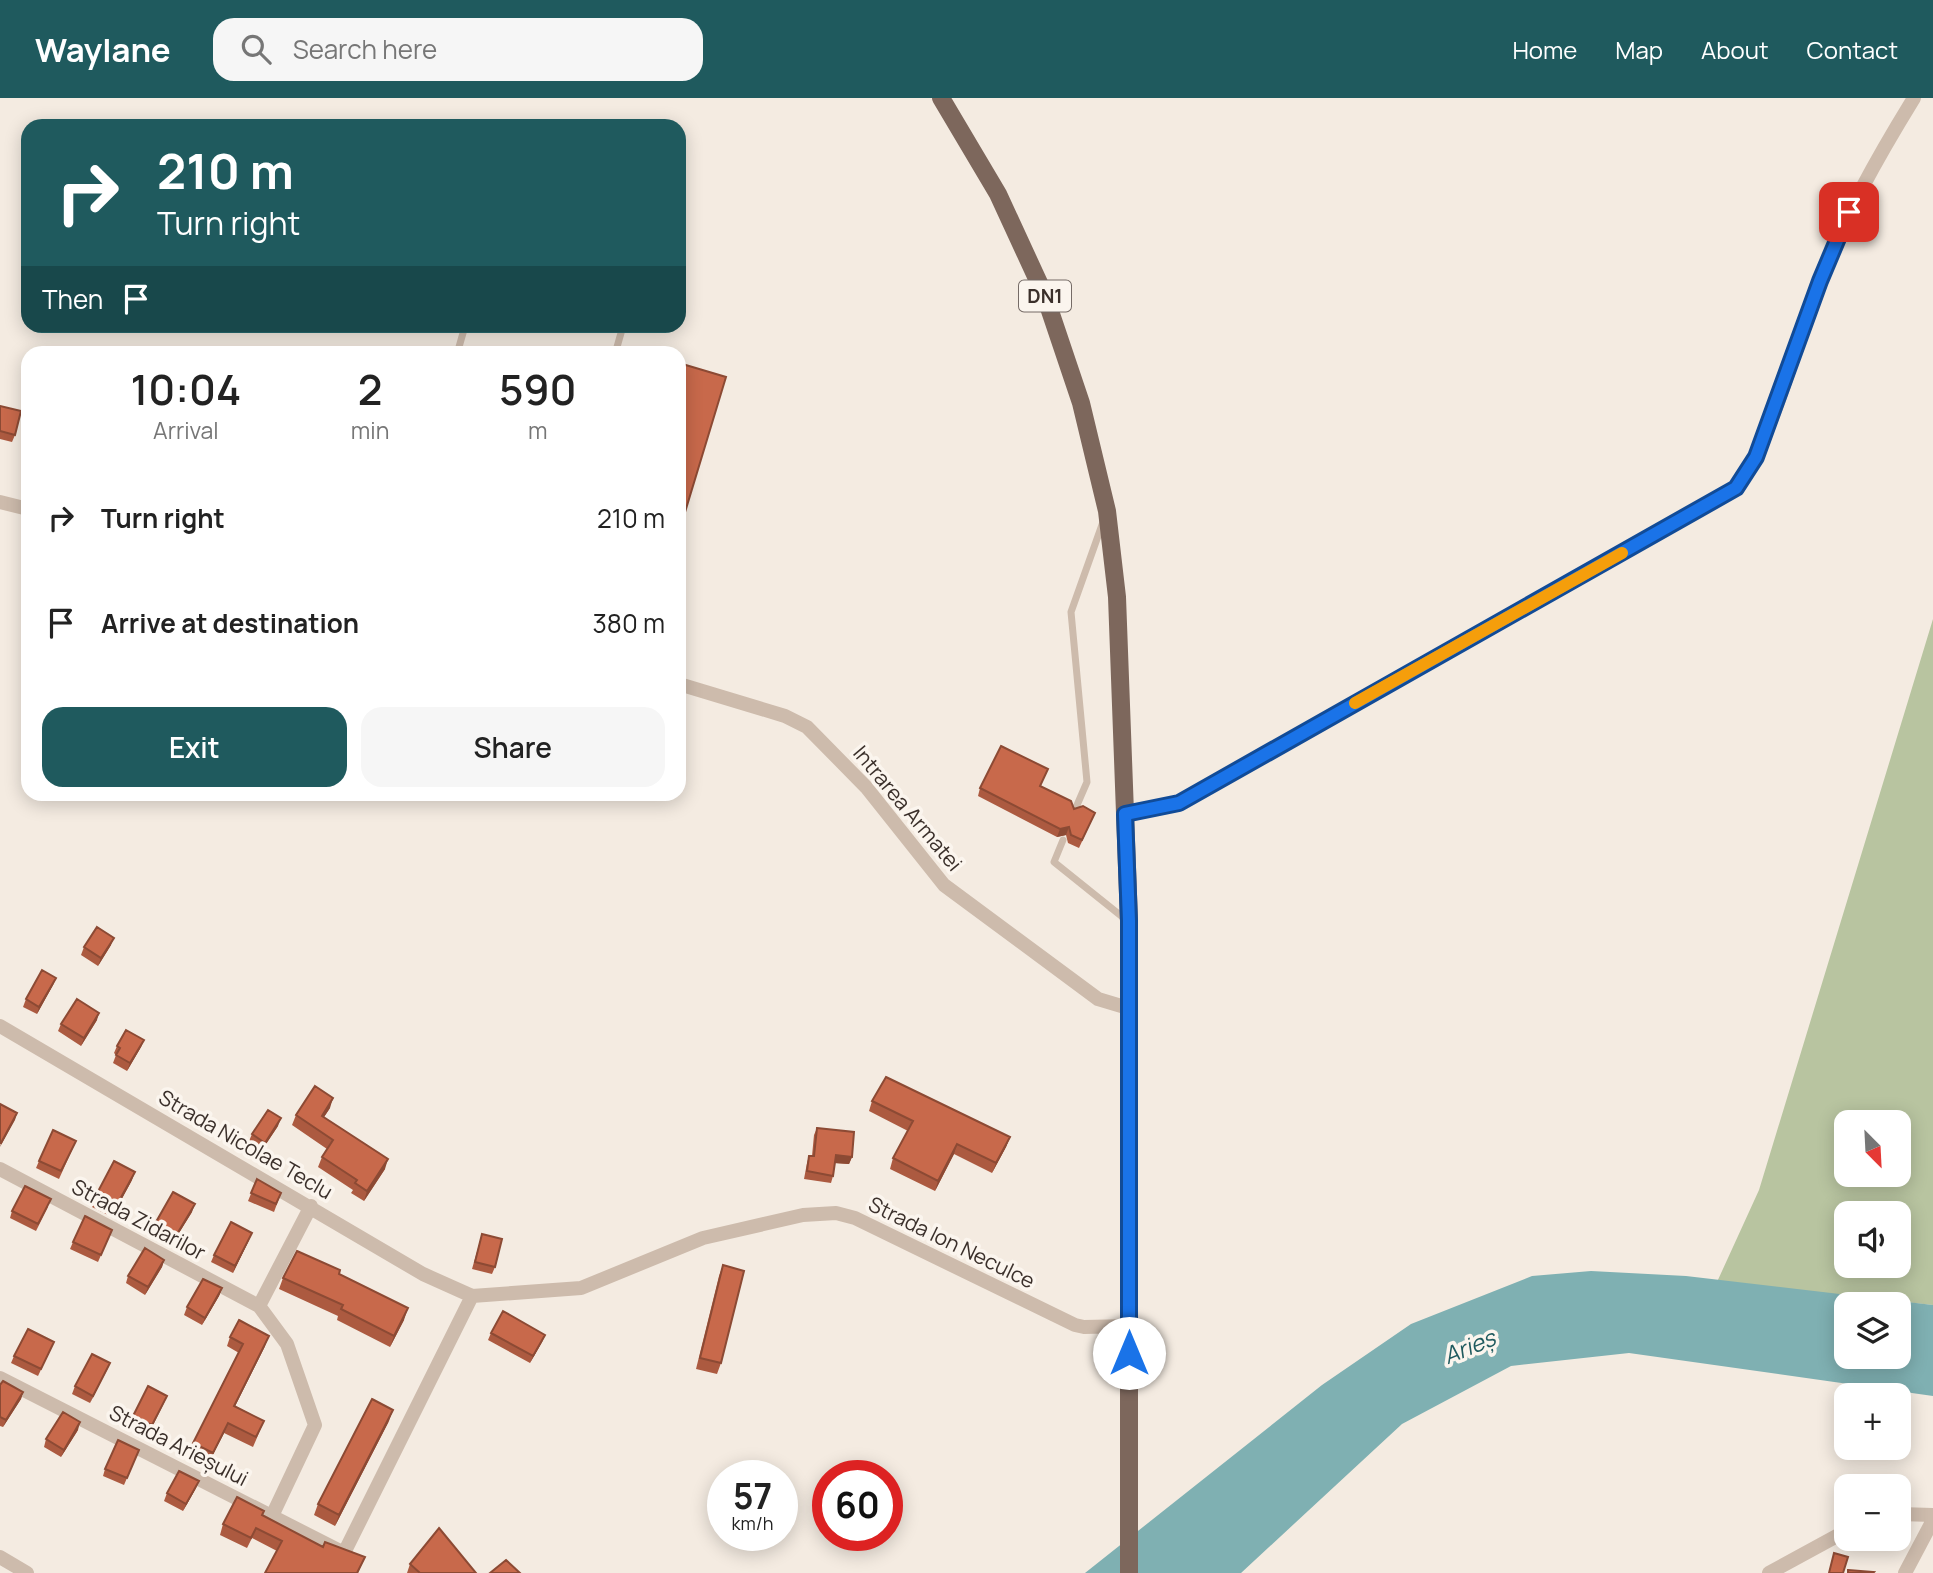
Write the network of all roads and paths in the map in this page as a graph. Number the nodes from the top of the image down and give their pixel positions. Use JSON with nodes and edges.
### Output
{"nodes":[{"id":1,"x":941,"y":98,"type":"edge"},
{"id":2,"x":1914,"y":98,"type":"edge"},
{"id":3,"x":0,"y":502,"type":"edge"},
{"id":4,"x":21,"y":507,"type":"edge"},
{"id":5,"x":1107,"y":511,"type":"junction"},
{"id":6,"x":686,"y":686,"type":"edge"},
{"id":7,"x":1074,"y":812,"type":"edge"},
{"id":8,"x":1125,"y":814,"type":"junction"},
{"id":9,"x":1063,"y":840,"type":"edge"},
{"id":10,"x":1129,"y":921,"type":"junction"},
{"id":11,"x":1128,"y":1008,"type":"junction"},
{"id":12,"x":0,"y":1026,"type":"edge"},
{"id":13,"x":0,"y":1169,"type":"edge"},
{"id":14,"x":311,"y":1206,"type":"junction"},
{"id":15,"x":472,"y":1296,"type":"junction"},
{"id":16,"x":259,"y":1306,"type":"junction"},
{"id":17,"x":1129,"y":1326,"type":"junction"},
{"id":18,"x":0,"y":1378,"type":"edge"},
{"id":19,"x":1911,"y":1514,"type":"edge"},
{"id":20,"x":1933,"y":1514,"type":"edge"},
{"id":21,"x":272,"y":1516,"type":"junction"},
{"id":22,"x":1933,"y":1520,"type":"edge"},
{"id":23,"x":1834,"y":1538,"type":"edge"},
{"id":24,"x":0,"y":1558,"type":"edge"},
{"id":25,"x":27,"y":1573,"type":"edge"},
{"id":26,"x":1129,"y":1573,"type":"edge"},
{"id":27,"x":1769,"y":1573,"type":"edge"},
{"id":28,"x":1905,"y":1573,"type":"edge"}],
"edges":[{"from":1,"to":5,"type":"main road","number":"DN1"},
{"from":2,"to":8,"type":"street"},
{"from":3,"to":4,"type":"street"},
{"from":5,"to":7,"type":"lane"},
{"from":5,"to":8,"type":"main road","number":"DN1"},
{"from":6,"to":11,"type":"street","name":"Intrarea Armatei"},
{"from":8,"to":10,"type":"main road","number":"DN1"},
{"from":9,"to":10,"type":"lane"},
{"from":10,"to":11,"type":"main road","number":"DN1"},
{"from":11,"to":17,"type":"main road","number":"DN1"},
{"from":12,"to":14,"type":"street","name":"Strada Nicolae Teclu"},
{"from":13,"to":16,"type":"street","name":"Strada Zidarilor"},
{"from":14,"to":15,"type":"street","name":"Strada Nicolae Teclu"},
{"from":14,"to":16,"type":"street"},
{"from":15,"to":17,"type":"street","name":"Strada Ion Neculce"},
{"from":15,"to":21,"type":"street","name":"Strada Arieșului"},
{"from":16,"to":21,"type":"street","name":"Strada Zidarilor"},
{"from":17,"to":26,"type":"main road","number":"DN1"},
{"from":18,"to":21,"type":"street","name":"Strada Arieșului"},
{"from":19,"to":20,"type":"street"},
{"from":22,"to":28,"type":"street"},
{"from":23,"to":27,"type":"street"},
{"from":24,"to":25,"type":"street"}]}
